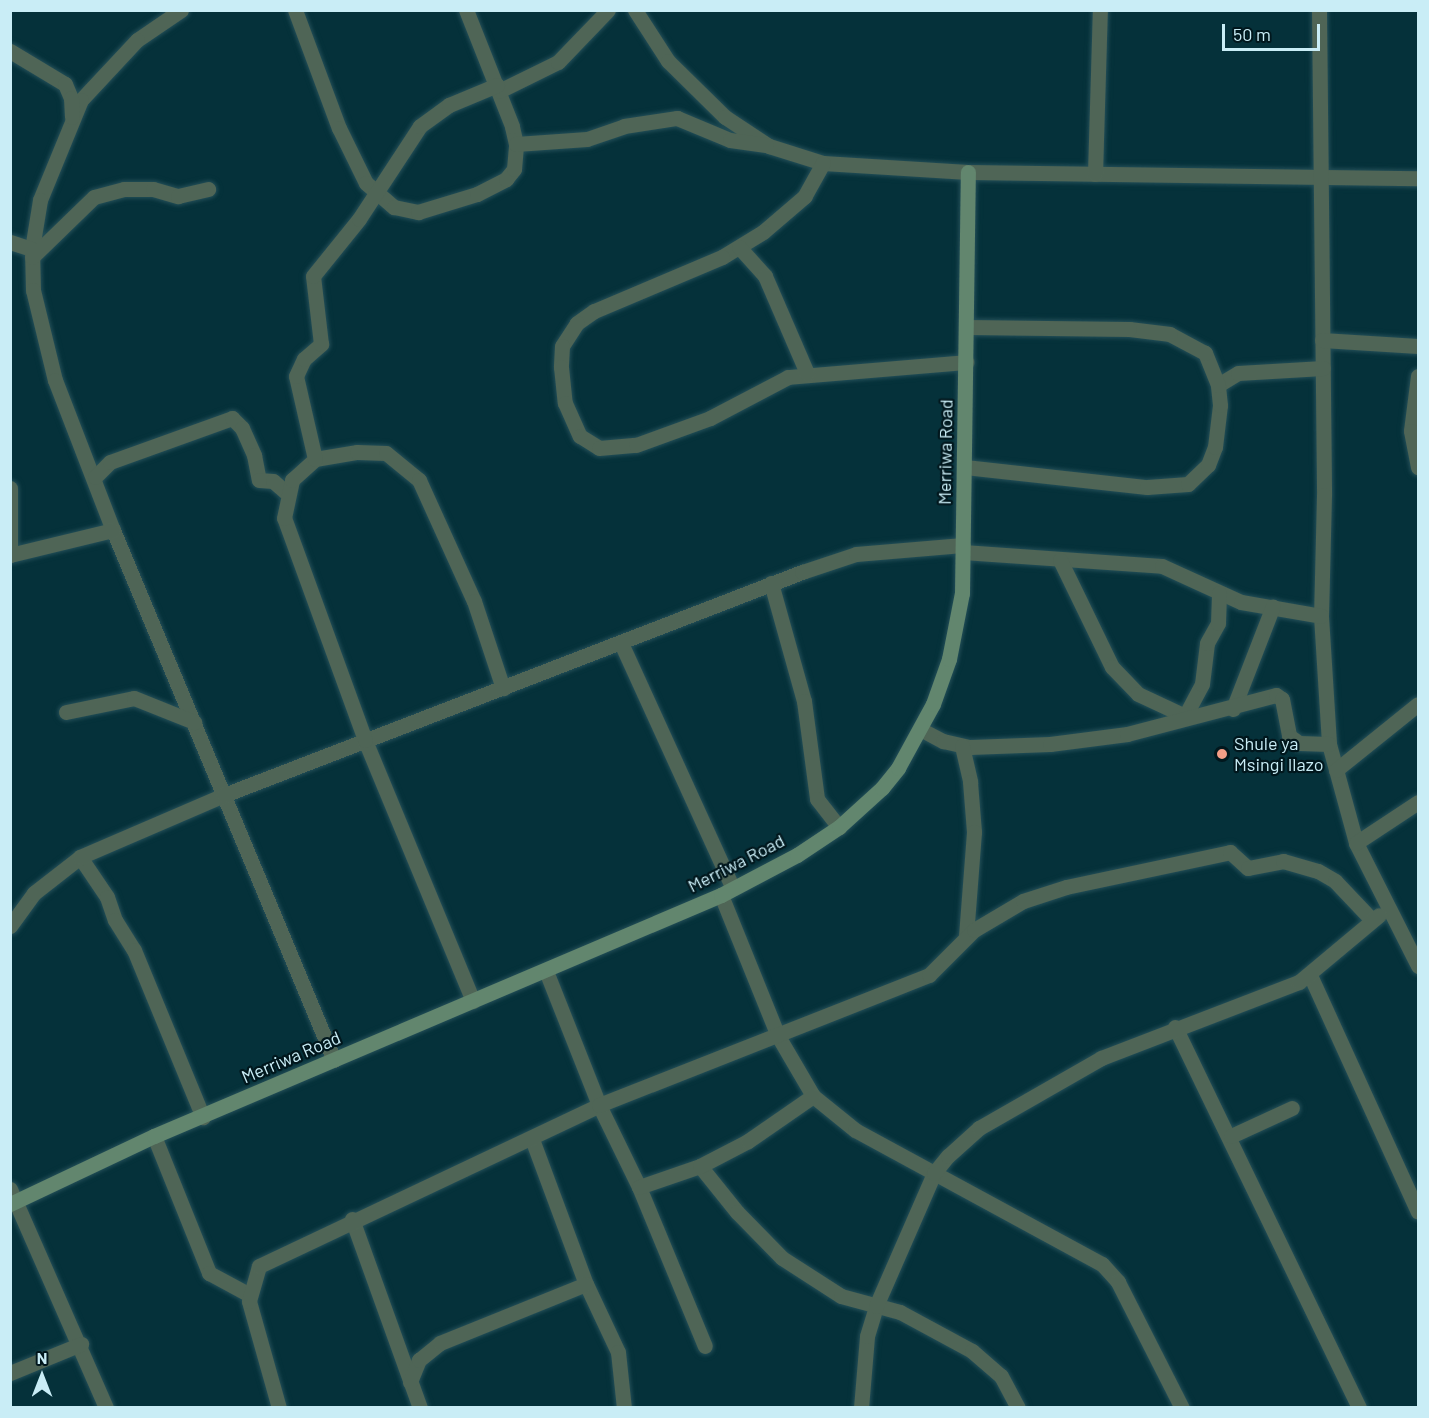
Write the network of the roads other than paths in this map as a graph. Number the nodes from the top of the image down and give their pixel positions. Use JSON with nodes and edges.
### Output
{"nodes":[{"id":1,"x":181,"y":10,"type":"edge"},
{"id":2,"x":295,"y":10,"type":"edge"},
{"id":3,"x":466,"y":10,"type":"edge"},
{"id":4,"x":608,"y":10,"type":"edge"},
{"id":5,"x":635,"y":10,"type":"edge"},
{"id":6,"x":1100,"y":10,"type":"edge"},
{"id":7,"x":1319,"y":10,"type":"edge"},
{"id":8,"x":10,"y":51,"type":"edge"},
{"id":9,"x":498,"y":88,"type":"junction"},
{"id":10,"x":72,"y":117,"type":"junction"},
{"id":11,"x":516,"y":144,"type":"junction"},
{"id":12,"x":769,"y":146,"type":"junction"},
{"id":13,"x":823,"y":163,"type":"junction"},
{"id":14,"x":968,"y":172,"type":"junction"},
{"id":15,"x":1095,"y":174,"type":"junction"},
{"id":16,"x":1321,"y":177,"type":"junction"},
{"id":17,"x":1419,"y":178,"type":"edge"},
{"id":18,"x":208,"y":189,"type":"dead end"},
{"id":19,"x":375,"y":193,"type":"junction"},
{"id":20,"x":10,"y":242,"type":"edge"},
{"id":21,"x":739,"y":247,"type":"junction"},
{"id":22,"x":32,"y":253,"type":"junction"},
{"id":23,"x":967,"y":327,"type":"junction"},
{"id":24,"x":1322,"y":340,"type":"junction"},
{"id":25,"x":1419,"y":346,"type":"edge"},
{"id":26,"x":966,"y":362,"type":"junction"},
{"id":27,"x":1323,"y":368,"type":"junction"},
{"id":28,"x":807,"y":373,"type":"junction"},
{"id":29,"x":1419,"y":376,"type":"edge"},
{"id":30,"x":1218,"y":385,"type":"junction"},
{"id":31,"x":315,"y":459,"type":"junction"},
{"id":32,"x":964,"y":467,"type":"junction"},
{"id":33,"x":1419,"y":467,"type":"edge"},
{"id":34,"x":95,"y":477,"type":"junction"},
{"id":35,"x":10,"y":488,"type":"edge"},
{"id":36,"x":286,"y":493,"type":"junction"},
{"id":37,"x":113,"y":530,"type":"junction"},
{"id":38,"x":963,"y":548,"type":"junction"},
{"id":39,"x":1060,"y":560,"type":"junction"},
{"id":40,"x":771,"y":583,"type":"junction"},
{"id":41,"x":1219,"y":593,"type":"junction"},
{"id":42,"x":1240,"y":602,"type":"junction"},
{"id":43,"x":1274,"y":606,"type":"junction"},
{"id":44,"x":1321,"y":616,"type":"junction"},
{"id":45,"x":1218,"y":623,"type":"junction"},
{"id":46,"x":621,"y":643,"type":"junction"},
{"id":47,"x":503,"y":688,"type":"junction"},
{"id":48,"x":1419,"y":704,"type":"edge"},
{"id":49,"x":1233,"y":709,"type":"junction"},
{"id":50,"x":66,"y":712,"type":"dead end"},
{"id":51,"x":1185,"y":716,"type":"junction"},
{"id":52,"x":194,"y":722,"type":"junction"},
{"id":53,"x":920,"y":729,"type":"junction"},
{"id":54,"x":365,"y":740,"type":"junction"},
{"id":55,"x":1329,"y":744,"type":"junction"},
{"id":56,"x":962,"y":746,"type":"junction"},
{"id":57,"x":1336,"y":770,"type":"junction"},
{"id":58,"x":224,"y":795,"type":"junction"},
{"id":59,"x":1419,"y":802,"type":"edge"},
{"id":60,"x":839,"y":827,"type":"junction"},
{"id":61,"x":1356,"y":843,"type":"junction"},
{"id":62,"x":80,"y":857,"type":"junction"},
{"id":63,"x":727,"y":891,"type":"junction"},
{"id":64,"x":1390,"y":910,"type":"junction"},
{"id":65,"x":1371,"y":919,"type":"junction"},
{"id":66,"x":10,"y":926,"type":"edge"},
{"id":67,"x":966,"y":937,"type":"junction"},
{"id":68,"x":1419,"y":966,"type":"edge"},
{"id":69,"x":546,"y":971,"type":"junction"},
{"id":70,"x":1310,"y":975,"type":"junction"},
{"id":71,"x":473,"y":1001,"type":"junction"},
{"id":72,"x":1175,"y":1026,"type":"junction"},
{"id":73,"x":778,"y":1036,"type":"junction"},
{"id":74,"x":334,"y":1060,"type":"junction"},
{"id":75,"x":813,"y":1096,"type":"junction"},
{"id":76,"x":599,"y":1105,"type":"junction"},
{"id":77,"x":1292,"y":1108,"type":"dead end"},
{"id":78,"x":203,"y":1117,"type":"junction"},
{"id":79,"x":154,"y":1136,"type":"junction"},
{"id":80,"x":1231,"y":1136,"type":"junction"},
{"id":81,"x":532,"y":1139,"type":"junction"},
{"id":82,"x":700,"y":1166,"type":"junction"},
{"id":83,"x":934,"y":1173,"type":"junction"},
{"id":84,"x":639,"y":1187,"type":"junction"},
{"id":85,"x":13,"y":1198,"type":"edge"},
{"id":86,"x":1419,"y":1212,"type":"edge"},
{"id":87,"x":352,"y":1219,"type":"junction"},
{"id":88,"x":586,"y":1284,"type":"junction"},
{"id":89,"x":248,"y":1294,"type":"junction"},
{"id":90,"x":876,"y":1306,"type":"junction"},
{"id":91,"x":81,"y":1344,"type":"junction"},
{"id":92,"x":705,"y":1346,"type":"dead end"},
{"id":93,"x":10,"y":1373,"type":"edge"},
{"id":94,"x":410,"y":1382,"type":"junction"},
{"id":95,"x":106,"y":1407,"type":"edge"},
{"id":96,"x":279,"y":1407,"type":"edge"},
{"id":97,"x":420,"y":1407,"type":"edge"},
{"id":98,"x":624,"y":1407,"type":"edge"},
{"id":99,"x":861,"y":1407,"type":"edge"},
{"id":100,"x":1018,"y":1407,"type":"edge"},
{"id":101,"x":1182,"y":1407,"type":"edge"},
{"id":102,"x":1359,"y":1407,"type":"edge"}],
"edges":[{"from":1,"to":10,"type":"street"},
{"from":2,"to":19,"type":"street"},
{"from":3,"to":9,"type":"street"},
{"from":4,"to":9,"type":"street"},
{"from":5,"to":12,"type":"street"},
{"from":6,"to":15,"type":"street"},
{"from":7,"to":16,"type":"street"},
{"from":8,"to":10,"type":"street"},
{"from":9,"to":11,"type":"street"},
{"from":9,"to":19,"type":"street"},
{"from":10,"to":22,"type":"street"},
{"from":11,"to":12,"type":"street"},
{"from":11,"to":19,"type":"street"},
{"from":12,"to":13,"type":"street"},
{"from":13,"to":14,"type":"street"},
{"from":13,"to":21,"type":"street"},
{"from":14,"to":15,"type":"street"},
{"from":14,"to":23,"type":"street","name":"Merriwa Road"},
{"from":15,"to":16,"type":"street"},
{"from":16,"to":17,"type":"street"},
{"from":16,"to":24,"type":"street"},
{"from":18,"to":22,"type":"street"},
{"from":19,"to":31,"type":"street"},
{"from":20,"to":22,"type":"street"},
{"from":21,"to":28,"type":"street"},
{"from":21,"to":28,"type":"street"},
{"from":22,"to":34,"type":"street"},
{"from":23,"to":26,"type":"street","name":"Merriwa Road"},
{"from":23,"to":30,"type":"street"},
{"from":24,"to":25,"type":"street"},
{"from":24,"to":27,"type":"street"},
{"from":26,"to":28,"type":"street"},
{"from":26,"to":32,"type":"street","name":"Merriwa Road"},
{"from":27,"to":30,"type":"street"},
{"from":27,"to":44,"type":"street"},
{"from":29,"to":33,"type":"street"},
{"from":30,"to":32,"type":"street"},
{"from":31,"to":36,"type":"street"},
{"from":31,"to":47,"type":"street"},
{"from":32,"to":38,"type":"street","name":"Merriwa Road"},
{"from":34,"to":36,"type":"street"},
{"from":34,"to":37,"type":"street"},
{"from":35,"to":37,"type":"street"},
{"from":36,"to":54,"type":"street"},
{"from":37,"to":52,"type":"street"},
{"from":38,"to":39,"type":"street"},
{"from":38,"to":40,"type":"street"},
{"from":38,"to":53,"type":"street","name":"Merriwa Road"},
{"from":39,"to":41,"type":"street"},
{"from":39,"to":51,"type":"street"},
{"from":40,"to":46,"type":"street"},
{"from":40,"to":60,"type":"street"},
{"from":41,"to":42,"type":"street"},
{"from":41,"to":45,"type":"street"},
{"from":42,"to":43,"type":"street"},
{"from":42,"to":45,"type":"street"},
{"from":43,"to":44,"type":"street"},
{"from":43,"to":49,"type":"street"},
{"from":44,"to":55,"type":"street"},
{"from":45,"to":51,"type":"street"},
{"from":46,"to":47,"type":"street"},
{"from":46,"to":63,"type":"street"},
{"from":47,"to":54,"type":"street"},
{"from":48,"to":57,"type":"street"},
{"from":49,"to":51,"type":"street"},
{"from":49,"to":55,"type":"street"},
{"from":50,"to":52,"type":"street"},
{"from":51,"to":56,"type":"street"},
{"from":52,"to":58,"type":"street"},
{"from":53,"to":56,"type":"street"},
{"from":53,"to":60,"type":"street","name":"Merriwa Road"},
{"from":54,"to":58,"type":"street"},
{"from":54,"to":71,"type":"street"},
{"from":55,"to":57,"type":"street"},
{"from":56,"to":67,"type":"street"},
{"from":57,"to":61,"type":"street"},
{"from":58,"to":62,"type":"street"},
{"from":58,"to":74,"type":"street"},
{"from":59,"to":61,"type":"street"},
{"from":60,"to":63,"type":"street","name":"Merriwa Road"},
{"from":61,"to":64,"type":"street"},
{"from":62,"to":66,"type":"street"},
{"from":62,"to":78,"type":"street"},
{"from":63,"to":69,"type":"street","name":"Merriwa Road"},
{"from":63,"to":73,"type":"street"},
{"from":64,"to":65,"type":"street"},
{"from":64,"to":68,"type":"street"},
{"from":65,"to":67,"type":"street"},
{"from":65,"to":70,"type":"street"},
{"from":67,"to":73,"type":"street"},
{"from":69,"to":71,"type":"street","name":"Merriwa Road"},
{"from":69,"to":76,"type":"street"},
{"from":70,"to":72,"type":"street"},
{"from":70,"to":86,"type":"street"},
{"from":71,"to":74,"type":"street","name":"Merriwa Road"},
{"from":72,"to":80,"type":"street"},
{"from":72,"to":83,"type":"street"},
{"from":73,"to":75,"type":"street"},
{"from":73,"to":76,"type":"street"},
{"from":74,"to":78,"type":"street","name":"Merriwa Road"},
{"from":75,"to":82,"type":"street"},
{"from":75,"to":83,"type":"street"},
{"from":76,"to":81,"type":"street"},
{"from":76,"to":84,"type":"street"},
{"from":77,"to":80,"type":"street"},
{"from":78,"to":79,"type":"street","name":"Merriwa Road"},
{"from":79,"to":85,"type":"street","name":"Merriwa Road"},
{"from":79,"to":89,"type":"street"},
{"from":80,"to":102,"type":"street"},
{"from":81,"to":87,"type":"street"},
{"from":81,"to":88,"type":"street"},
{"from":82,"to":84,"type":"street"},
{"from":82,"to":90,"type":"street"},
{"from":83,"to":90,"type":"street"},
{"from":83,"to":101,"type":"street"},
{"from":84,"to":92,"type":"street"},
{"from":85,"to":91,"type":"street"},
{"from":87,"to":89,"type":"street"},
{"from":87,"to":94,"type":"street"},
{"from":88,"to":94,"type":"street"},
{"from":88,"to":98,"type":"street"},
{"from":89,"to":96,"type":"street"},
{"from":90,"to":99,"type":"street"},
{"from":90,"to":100,"type":"street"},
{"from":91,"to":93,"type":"street"},
{"from":91,"to":95,"type":"street"},
{"from":94,"to":97,"type":"street"}]}
